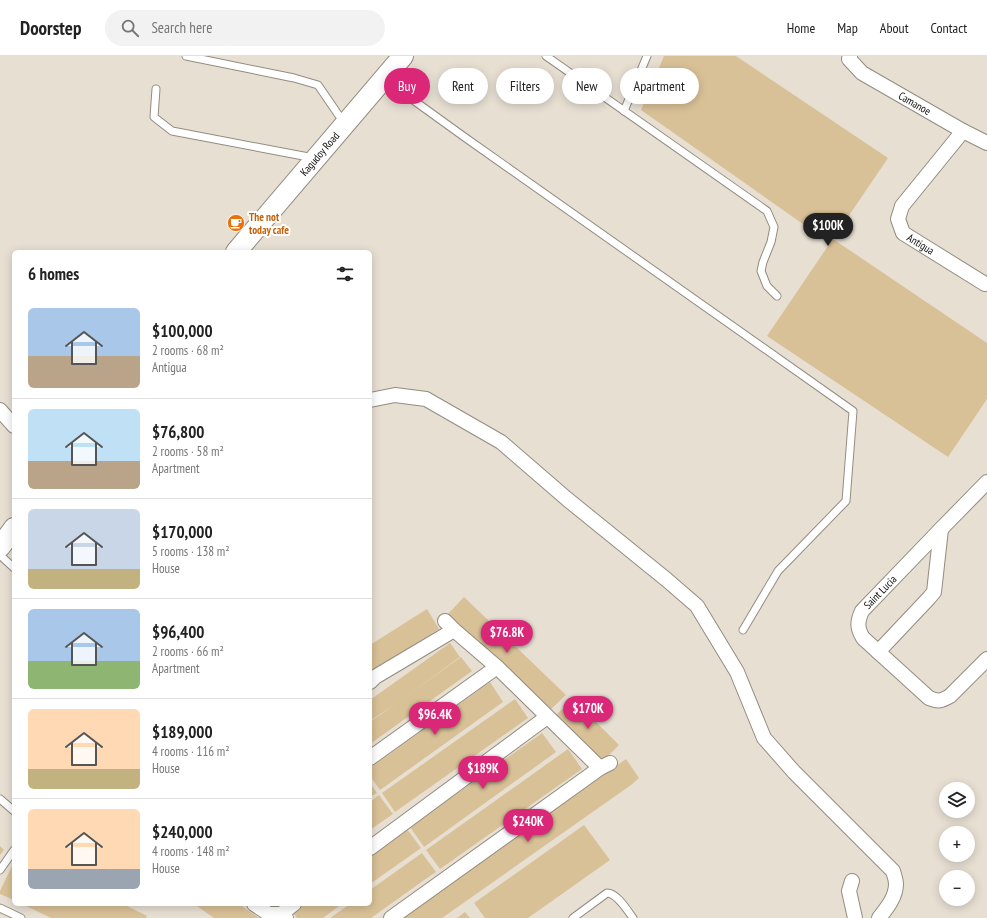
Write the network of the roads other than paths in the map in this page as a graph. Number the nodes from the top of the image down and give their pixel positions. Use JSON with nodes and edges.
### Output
{"nodes":[{"id":1,"x":186,"y":56,"type":"edge"},
{"id":2,"x":403,"y":56,"type":"edge"},
{"id":3,"x":546,"y":56,"type":"edge"},
{"id":4,"x":647,"y":56,"type":"edge"},
{"id":5,"x":850,"y":56,"type":"edge"},
{"id":6,"x":393,"y":68,"type":"edge"},
{"id":7,"x":384,"y":78,"type":"edge"},
{"id":8,"x":156,"y":89,"type":"dead end"},
{"id":9,"x":420,"y":104,"type":"edge"},
{"id":10,"x":624,"y":111,"type":"junction"},
{"id":11,"x":345,"y":124,"type":"junction"},
{"id":12,"x":963,"y":130,"type":"junction"},
{"id":13,"x":987,"y":142,"type":"edge"},
{"id":14,"x":316,"y":158,"type":"junction"},
{"id":15,"x":238,"y":250,"type":"edge"},
{"id":16,"x":985,"y":284,"type":"dead end"},
{"id":17,"x":777,"y":296,"type":"dead end"},
{"id":18,"x":372,"y":400,"type":"edge"},
{"id":19,"x":0,"y":410,"type":"edge"},
{"id":20,"x":12,"y":424,"type":"edge"},
{"id":21,"x":987,"y":482,"type":"edge"},
{"id":22,"x":941,"y":529,"type":"junction"},
{"id":23,"x":7,"y":543,"type":"edge"},
{"id":24,"x":12,"y":561,"type":"edge"},
{"id":25,"x":743,"y":630,"type":"dead end"},
{"id":26,"x":878,"y":652,"type":"junction"},
{"id":27,"x":987,"y":658,"type":"edge"},
{"id":28,"x":497,"y":667,"type":"junction"},
{"id":29,"x":372,"y":680,"type":"edge"},
{"id":30,"x":547,"y":716,"type":"junction"},
{"id":31,"x":372,"y":757,"type":"edge"},
{"id":32,"x":0,"y":799,"type":"edge"},
{"id":33,"x":12,"y":808,"type":"edge"},
{"id":34,"x":372,"y":847,"type":"edge"},
{"id":35,"x":12,"y":853,"type":"edge"},
{"id":36,"x":0,"y":870,"type":"edge"},
{"id":37,"x":852,"y":881,"type":"dead end"},
{"id":38,"x":257,"y":906,"type":"edge"},
{"id":39,"x":292,"y":906,"type":"edge"},
{"id":40,"x":0,"y":908,"type":"edge"},
{"id":41,"x":284,"y":916,"type":"edge"},
{"id":42,"x":21,"y":918,"type":"edge"},
{"id":43,"x":391,"y":918,"type":"edge"},
{"id":44,"x":573,"y":918,"type":"edge"},
{"id":45,"x":633,"y":918,"type":"edge"},
{"id":46,"x":855,"y":918,"type":"edge"},
{"id":47,"x":879,"y":918,"type":"edge"}],
"edges":[{"from":1,"to":11,"type":"lane"},
{"from":2,"to":6,"type":"street","name":"Kagudoy Road"},
{"from":3,"to":10,"type":"lane"},
{"from":4,"to":10,"type":"lane"},
{"from":5,"to":12,"type":"street","name":"Camanoe"},
{"from":7,"to":11,"type":"street","name":"Kagudoy Road"},
{"from":8,"to":14,"type":"lane"},
{"from":9,"to":25,"type":"lane"},
{"from":10,"to":17,"type":"lane"},
{"from":11,"to":14,"type":"street","name":"Kagudoy Road"},
{"from":12,"to":13,"type":"street","name":"Camanoe"},
{"from":12,"to":16,"type":"street","name":"Antigua"},
{"from":14,"to":15,"type":"street","name":"Kagudoy Road"},
{"from":18,"to":47,"type":"street"},
{"from":19,"to":20,"type":"street"},
{"from":21,"to":22,"type":"street","name":"Saint Lucia"},
{"from":22,"to":26,"type":"street"},
{"from":22,"to":26,"type":"street","name":"Saint Lucia"},
{"from":23,"to":24,"type":"lane"},
{"from":26,"to":27,"type":"street","name":"Saint Lucia"},
{"from":28,"to":29,"type":"street"},
{"from":28,"to":30,"type":"street"},
{"from":28,"to":31,"type":"street"},
{"from":30,"to":34,"type":"street"},
{"from":30,"to":43,"type":"street"},
{"from":32,"to":33,"type":"lane"},
{"from":35,"to":36,"type":"lane"},
{"from":37,"to":46,"type":"street"},
{"from":38,"to":41,"type":"street"},
{"from":39,"to":41,"type":"street"},
{"from":40,"to":42,"type":"lane"},
{"from":44,"to":45,"type":"lane"}]}
